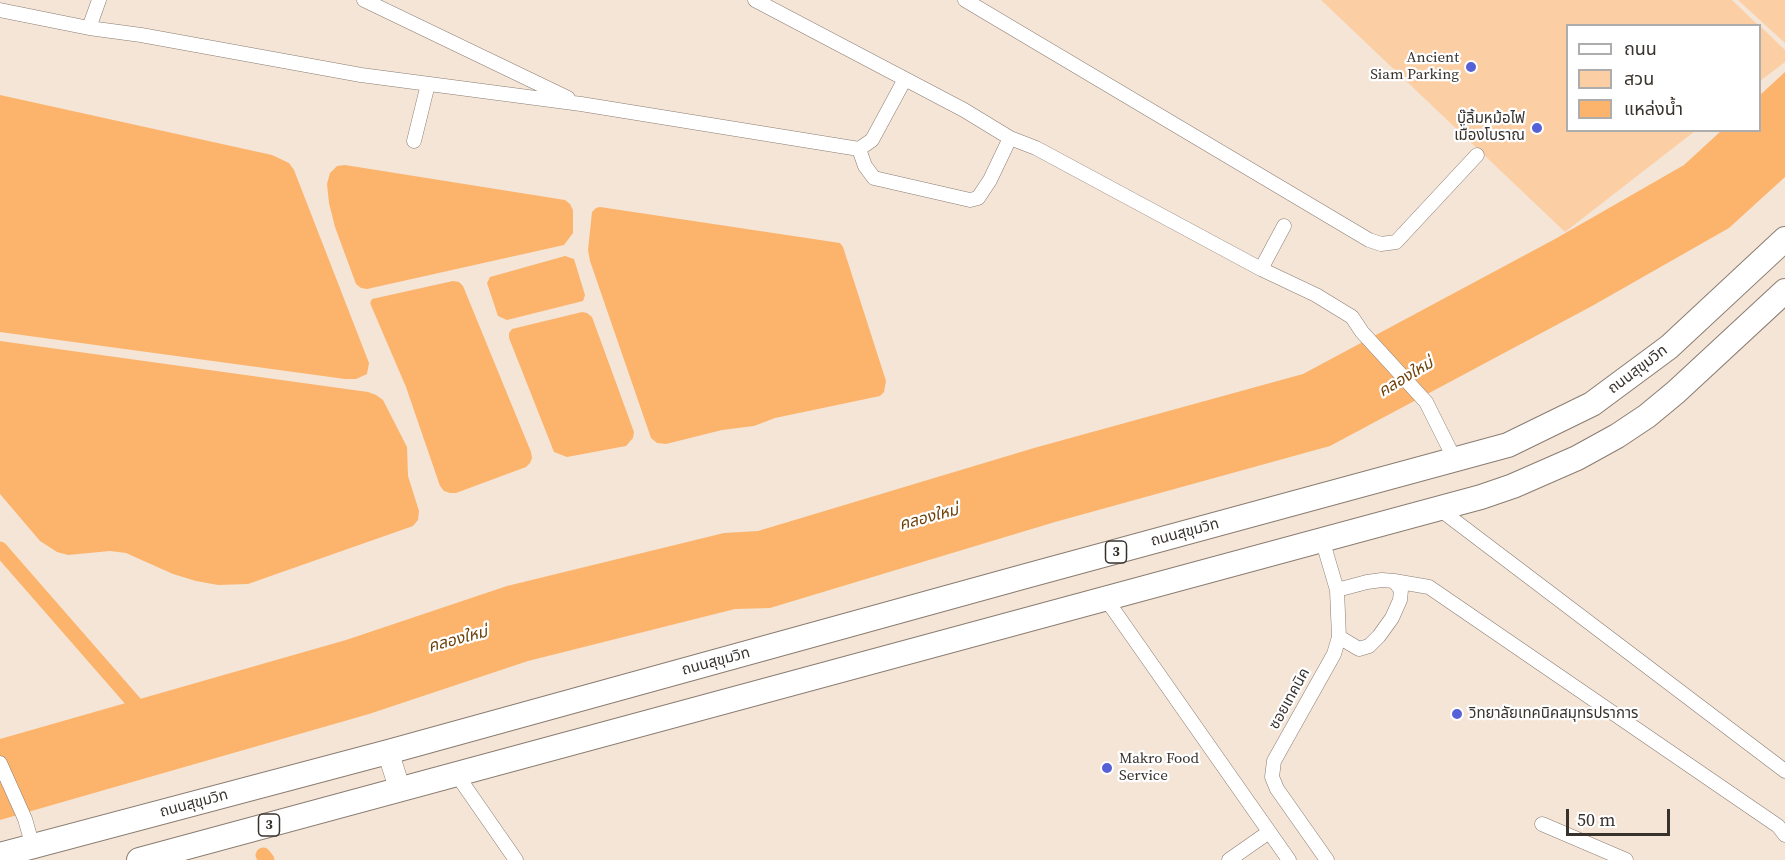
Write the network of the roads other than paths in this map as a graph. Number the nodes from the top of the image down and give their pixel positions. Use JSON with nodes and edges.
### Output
{"nodes":[{"id":1,"x":99,"y":0,"type":"edge"},
{"id":2,"x":364,"y":0,"type":"edge"},
{"id":3,"x":755,"y":0,"type":"edge"},
{"id":4,"x":965,"y":0,"type":"edge"},
{"id":5,"x":0,"y":10,"type":"edge"},
{"id":6,"x":89,"y":28,"type":"junction"},
{"id":7,"x":905,"y":79,"type":"junction"},
{"id":8,"x":428,"y":84,"type":"junction"},
{"id":9,"x":581,"y":104,"type":"junction"},
{"id":10,"x":1010,"y":138,"type":"junction"},
{"id":11,"x":414,"y":141,"type":"dead end"},
{"id":12,"x":859,"y":148,"type":"junction"},
{"id":13,"x":1477,"y":155,"type":"dead end"},
{"id":14,"x":1284,"y":226,"type":"dead end"},
{"id":15,"x":1785,"y":239,"type":"edge"},
{"id":16,"x":1261,"y":269,"type":"junction"},
{"id":17,"x":1785,"y":291,"type":"edge"},
{"id":18,"x":1455,"y":460,"type":"junction"},
{"id":19,"x":1438,"y":508,"type":"junction"},
{"id":20,"x":1322,"y":539,"type":"junction"},
{"id":21,"x":1394,"y":581,"type":"junction"},
{"id":22,"x":1337,"y":590,"type":"junction"},
{"id":23,"x":1106,"y":598,"type":"junction"},
{"id":24,"x":1339,"y":637,"type":"junction"},
{"id":25,"x":388,"y":752,"type":"junction"},
{"id":26,"x":0,"y":763,"type":"edge"},
{"id":27,"x":1785,"y":771,"type":"edge"},
{"id":28,"x":457,"y":775,"type":"junction"},
{"id":29,"x":400,"y":790,"type":"junction"},
{"id":30,"x":1542,"y":824,"type":"dead end"},
{"id":31,"x":1269,"y":832,"type":"junction"},
{"id":32,"x":1785,"y":835,"type":"edge"},
{"id":33,"x":33,"y":847,"type":"junction"},
{"id":34,"x":0,"y":855,"type":"edge"},
{"id":35,"x":139,"y":860,"type":"edge"},
{"id":36,"x":516,"y":860,"type":"edge"},
{"id":37,"x":1229,"y":860,"type":"edge"},
{"id":38,"x":1289,"y":860,"type":"edge"},
{"id":39,"x":1327,"y":860,"type":"edge"},
{"id":40,"x":1626,"y":860,"type":"edge"}],
"edges":[{"from":1,"to":6,"type":"street"},
{"from":2,"to":9,"type":"street"},
{"from":3,"to":7,"type":"street"},
{"from":4,"to":13,"type":"street"},
{"from":5,"to":6,"type":"street"},
{"from":6,"to":8,"type":"street"},
{"from":7,"to":10,"type":"street"},
{"from":7,"to":12,"type":"street"},
{"from":8,"to":9,"type":"street"},
{"from":8,"to":11,"type":"street"},
{"from":9,"to":12,"type":"street"},
{"from":10,"to":12,"type":"street"},
{"from":10,"to":16,"type":"street"},
{"from":14,"to":16,"type":"street"},
{"from":15,"to":18,"type":"highway","name":"ถนนสุขุมวิท","number":"3"},
{"from":16,"to":18,"type":"street"},
{"from":17,"to":19,"type":"highway","number":"3"},
{"from":18,"to":25,"type":"highway","name":"ถนนสุขุมวิท","number":"3"},
{"from":19,"to":20,"type":"highway","number":"3"},
{"from":19,"to":27,"type":"street"},
{"from":20,"to":22,"type":"street","name":"ซอยเทคนิค"},
{"from":20,"to":23,"type":"highway","number":"3"},
{"from":21,"to":22,"type":"street"},
{"from":21,"to":24,"type":"street"},
{"from":21,"to":32,"type":"street"},
{"from":22,"to":24,"type":"street","name":"ซอยเทคนิค"},
{"from":23,"to":28,"type":"highway","number":"3"},
{"from":23,"to":31,"type":"street"},
{"from":24,"to":39,"type":"street","name":"ซอยเทคนิค"},
{"from":25,"to":29,"type":"main road"},
{"from":25,"to":33,"type":"highway","name":"ถนนสุขุมวิท","number":"3"},
{"from":26,"to":33,"type":"street"},
{"from":28,"to":29,"type":"highway","number":"3"},
{"from":28,"to":36,"type":"street"},
{"from":29,"to":35,"type":"highway","number":"3"},
{"from":30,"to":40,"type":"street"},
{"from":31,"to":37,"type":"street"},
{"from":31,"to":38,"type":"street"},
{"from":33,"to":34,"type":"highway","name":"ถนนสุขุมวิท","number":"3"}]}
